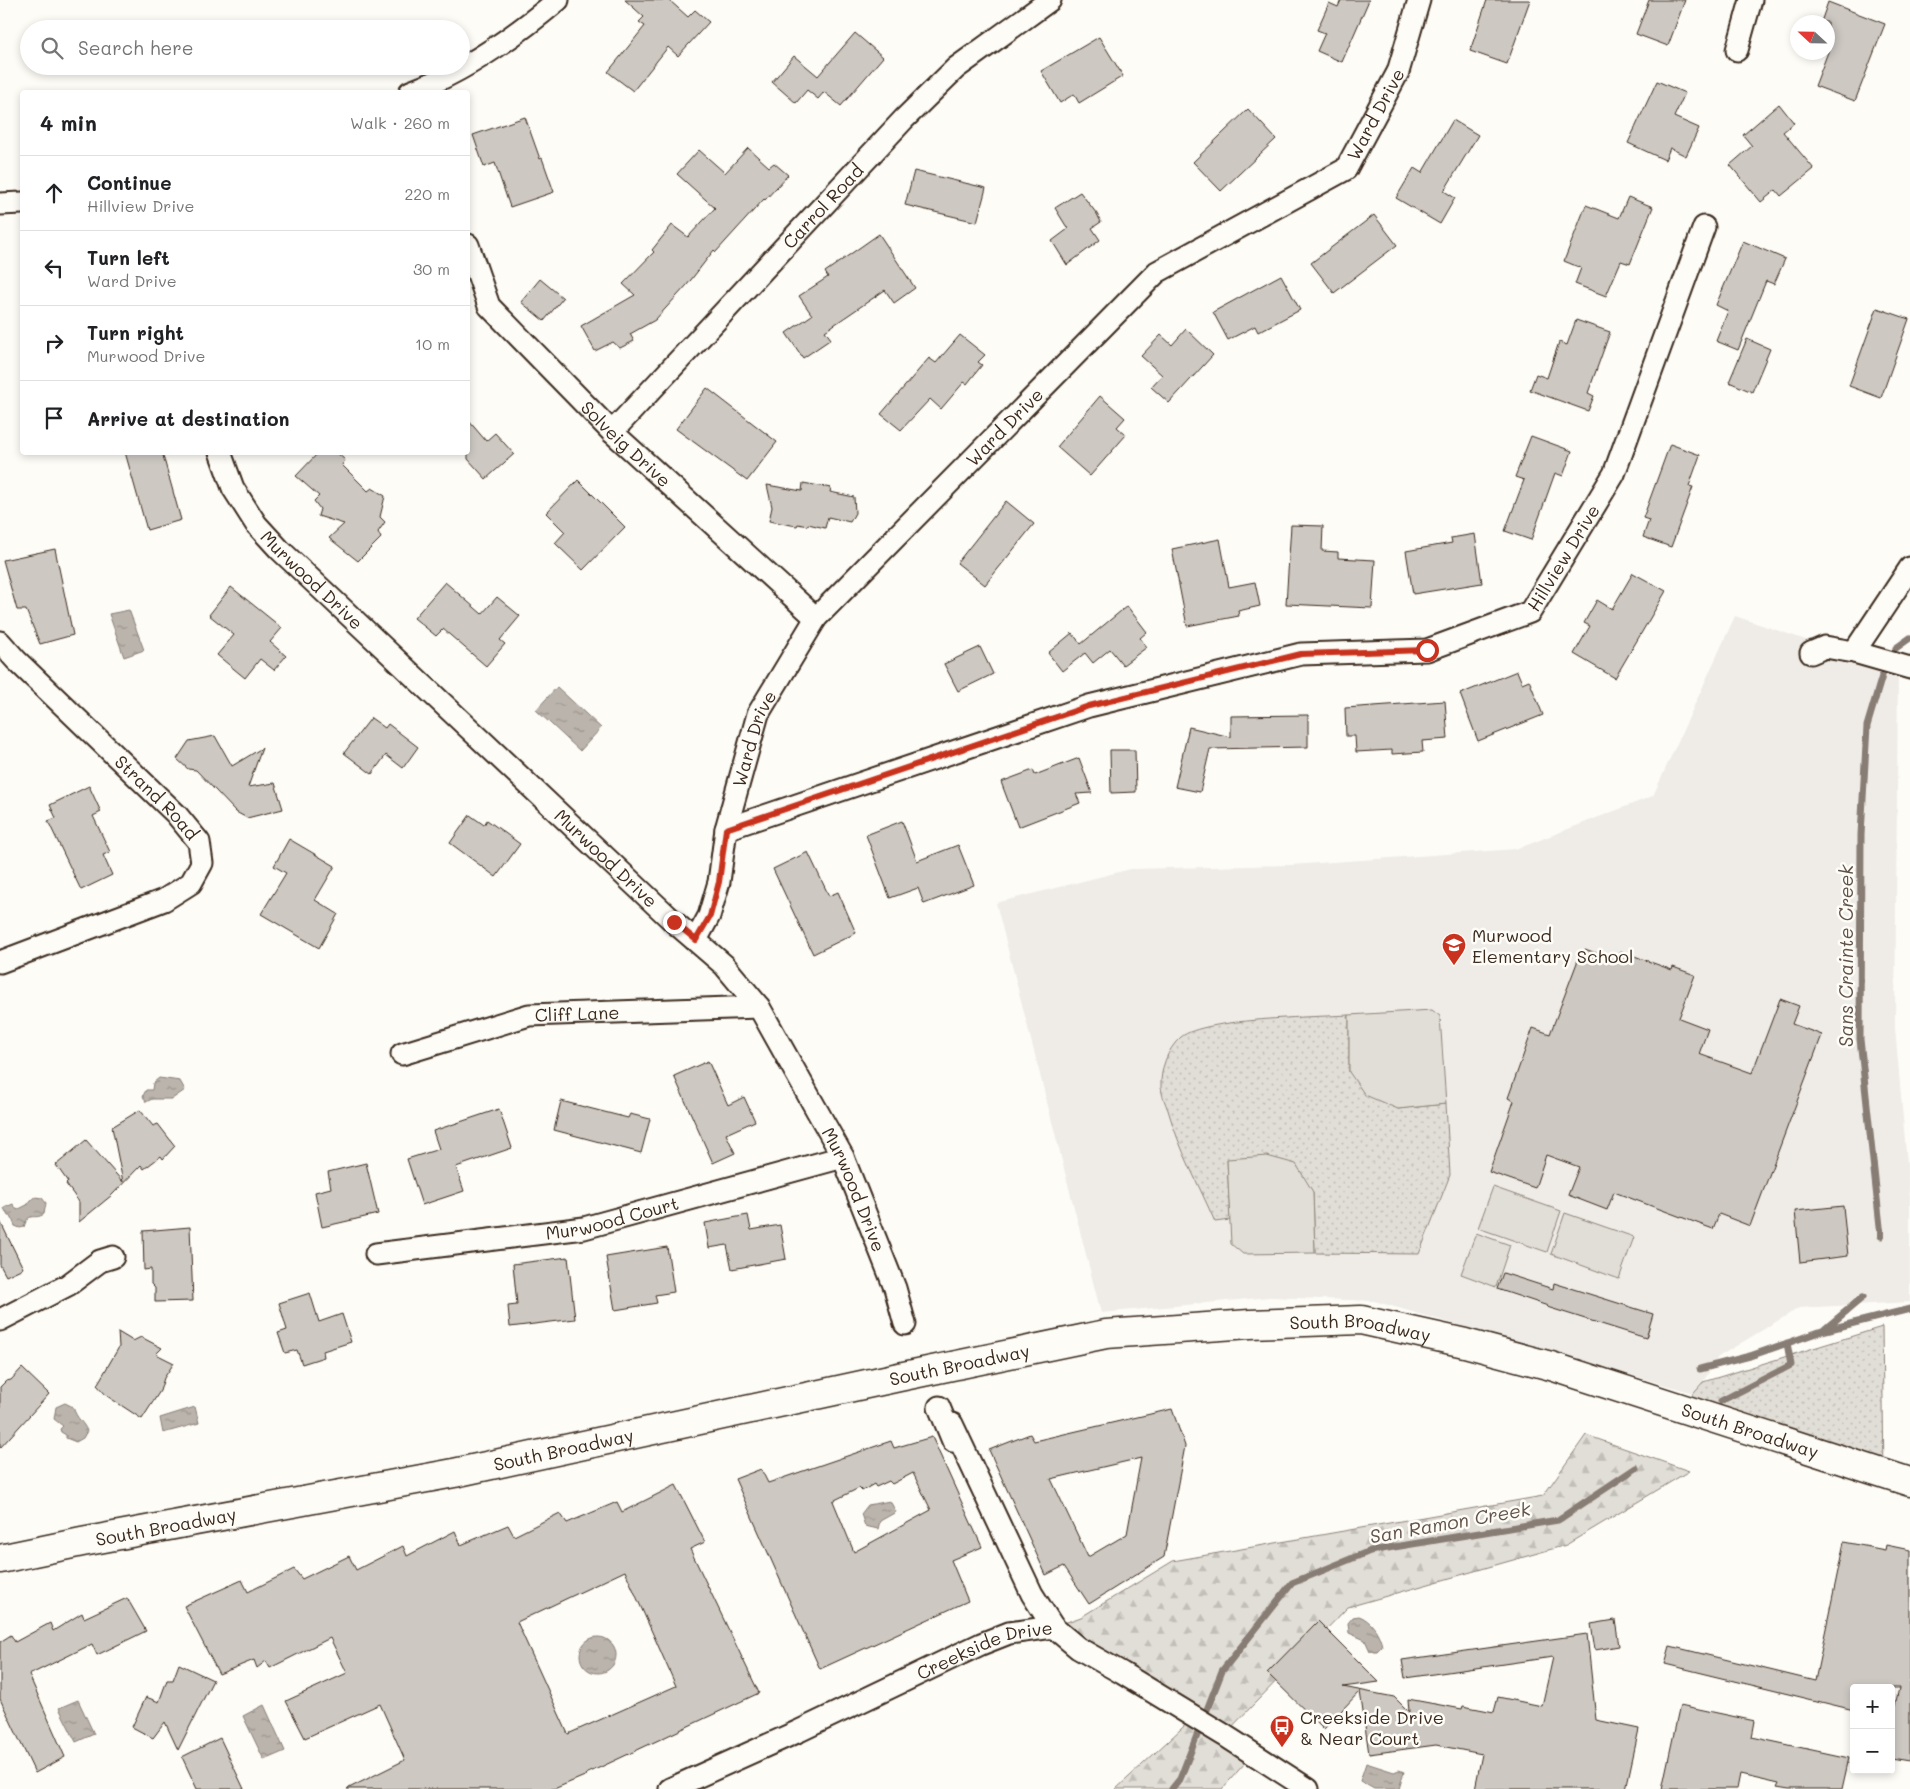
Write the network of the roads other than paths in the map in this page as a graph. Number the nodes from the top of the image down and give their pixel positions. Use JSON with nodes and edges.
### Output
{"nodes":[{"id":1,"x":558,"y":0,"type":"edge"},
{"id":2,"x":1050,"y":0,"type":"edge"},
{"id":3,"x":1419,"y":0,"type":"edge"},
{"id":4,"x":1751,"y":0,"type":"edge"},
{"id":5,"x":1737,"y":50,"type":"dead end"},
{"id":6,"x":470,"y":64,"type":"edge"},
{"id":7,"x":447,"y":75,"type":"edge"},
{"id":8,"x":416,"y":90,"type":"edge"},
{"id":9,"x":20,"y":203,"type":"edge"},
{"id":10,"x":0,"y":204,"type":"edge"},
{"id":11,"x":1704,"y":227,"type":"dead end"},
{"id":12,"x":470,"y":251,"type":"edge"},
{"id":13,"x":612,"y":432,"type":"junction"},
{"id":14,"x":221,"y":455,"type":"edge"},
{"id":15,"x":1910,"y":568,"type":"edge"},
{"id":16,"x":816,"y":618,"type":"junction"},
{"id":17,"x":0,"y":642,"type":"edge"},
{"id":18,"x":1854,"y":652,"type":"junction"},
{"id":19,"x":1811,"y":653,"type":"dead end"},
{"id":20,"x":1910,"y":668,"type":"edge"},
{"id":21,"x":726,"y":829,"type":"junction"},
{"id":22,"x":696,"y":940,"type":"junction"},
{"id":23,"x":0,"y":962,"type":"edge"},
{"id":24,"x":759,"y":1007,"type":"junction"},
{"id":25,"x":402,"y":1054,"type":"dead end"},
{"id":26,"x":844,"y":1157,"type":"junction"},
{"id":27,"x":376,"y":1254,"type":"dead end"},
{"id":28,"x":113,"y":1257,"type":"dead end"},
{"id":29,"x":0,"y":1320,"type":"edge"},
{"id":30,"x":905,"y":1324,"type":"dead end"},
{"id":31,"x":939,"y":1407,"type":"dead end"},
{"id":32,"x":952,"y":1424,"type":"dead end"},
{"id":33,"x":1910,"y":1482,"type":"edge"},
{"id":34,"x":0,"y":1559,"type":"edge"},
{"id":35,"x":1024,"y":1601,"type":"dead end"},
{"id":36,"x":1052,"y":1627,"type":"junction"},
{"id":37,"x":1283,"y":1783,"type":"edge"},
{"id":38,"x":670,"y":1789,"type":"edge"},
{"id":39,"x":1308,"y":1789,"type":"edge"}],
"edges":[{"from":1,"to":6,"type":"street"},
{"from":2,"to":13,"type":"street","name":"Carrol Road"},
{"from":3,"to":16,"type":"street","name":"Ward Drive"},
{"from":4,"to":5,"type":"street"},
{"from":7,"to":8,"type":"street"},
{"from":9,"to":10,"type":"street"},
{"from":11,"to":21,"type":"street","name":"Hillview Drive"},
{"from":12,"to":13,"type":"street","name":"Solveig Drive"},
{"from":13,"to":16,"type":"street","name":"Solveig Drive"},
{"from":14,"to":22,"type":"street","name":"Murwood Drive"},
{"from":15,"to":18,"type":"street"},
{"from":16,"to":21,"type":"street","name":"Ward Drive"},
{"from":17,"to":23,"type":"street","name":"Strand Road"},
{"from":18,"to":19,"type":"street"},
{"from":18,"to":20,"type":"street"},
{"from":21,"to":22,"type":"street","name":"Ward Drive"},
{"from":22,"to":24,"type":"street","name":"Murwood Drive"},
{"from":24,"to":25,"type":"street","name":"Cliff Lane"},
{"from":24,"to":26,"type":"street","name":"Murwood Drive"},
{"from":26,"to":27,"type":"street","name":"Murwood Court"},
{"from":26,"to":30,"type":"street","name":"Murwood Drive"},
{"from":28,"to":29,"type":"street"},
{"from":31,"to":35,"type":"street"},
{"from":32,"to":36,"type":"street"},
{"from":33,"to":34,"type":"main road","name":"South Broadway"},
{"from":36,"to":37,"type":"street","name":"Creekside Drive"},
{"from":36,"to":38,"type":"street","name":"Creekside Drive"},
{"from":37,"to":39,"type":"street","name":"Creekside Drive"}]}
